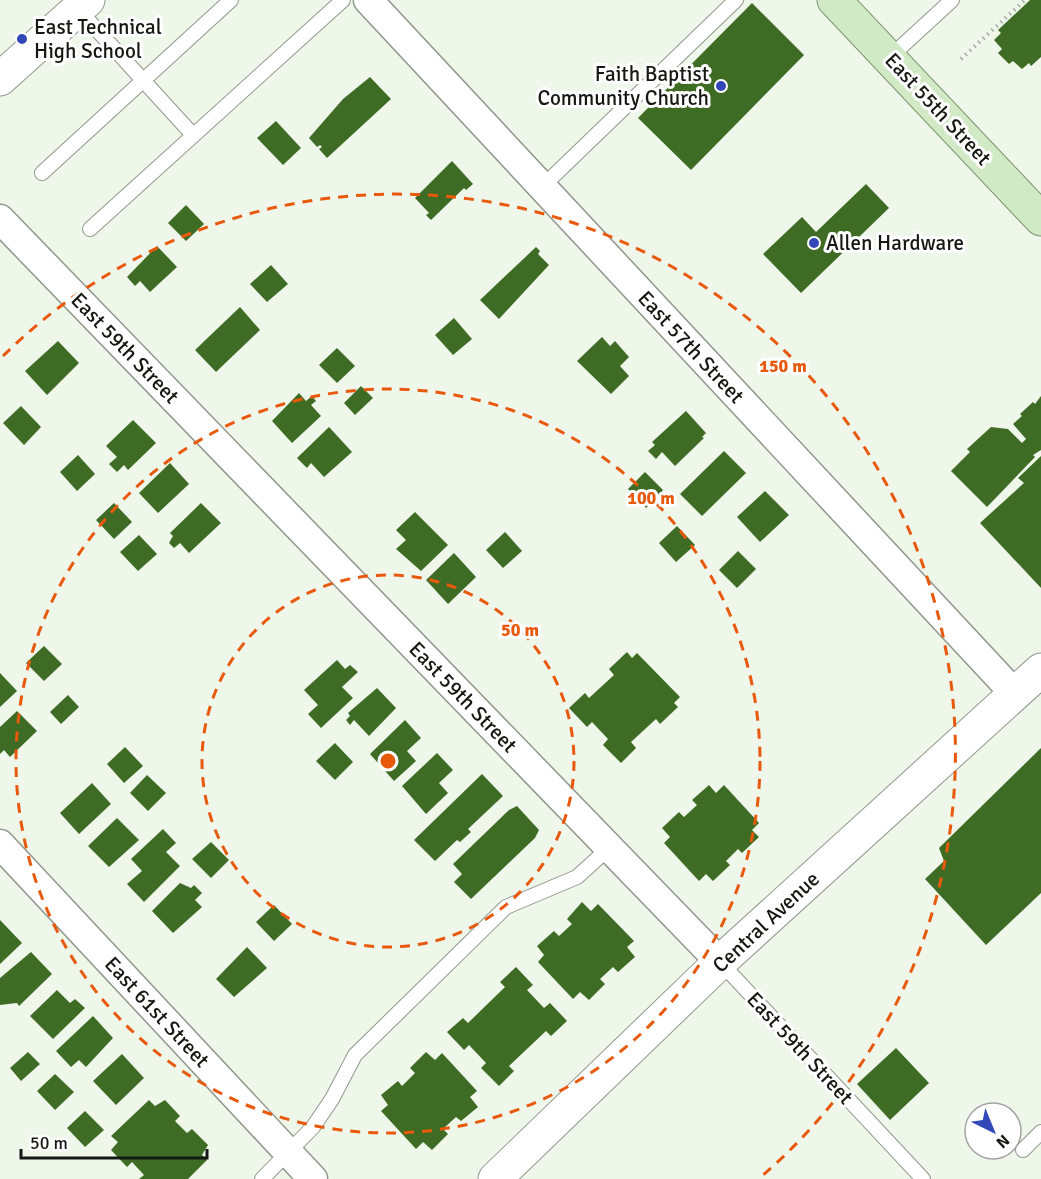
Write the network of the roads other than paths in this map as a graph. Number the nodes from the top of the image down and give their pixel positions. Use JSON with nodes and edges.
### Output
{"nodes":[{"id":1,"x":231,"y":0,"type":"edge"},
{"id":2,"x":343,"y":0,"type":"edge"},
{"id":3,"x":368,"y":0,"type":"edge"},
{"id":4,"x":736,"y":0,"type":"edge"},
{"id":5,"x":834,"y":0,"type":"edge"},
{"id":6,"x":952,"y":0,"type":"edge"},
{"id":7,"x":83,"y":4,"type":"edge"},
{"id":8,"x":890,"y":58,"type":"junction"},
{"id":9,"x":0,"y":79,"type":"edge"},
{"id":10,"x":144,"y":81,"type":"junction"},
{"id":11,"x":193,"y":135,"type":"junction"},
{"id":12,"x":42,"y":173,"type":"dead end"},
{"id":13,"x":542,"y":187,"type":"junction"},
{"id":14,"x":0,"y":219,"type":"edge"},
{"id":15,"x":1041,"y":219,"type":"edge"},
{"id":16,"x":90,"y":229,"type":"dead end"},
{"id":17,"x":1041,"y":670,"type":"edge"},
{"id":18,"x":1014,"y":694,"type":"junction"},
{"id":19,"x":0,"y":844,"type":"edge"},
{"id":20,"x":609,"y":848,"type":"junction"},
{"id":21,"x":720,"y":963,"type":"junction"},
{"id":22,"x":1041,"y":1132,"type":"edge"},
{"id":23,"x":1023,"y":1150,"type":"dead end"},
{"id":24,"x":288,"y":1152,"type":"junction"},
{"id":25,"x":262,"y":1179,"type":"edge"},
{"id":26,"x":313,"y":1179,"type":"edge"},
{"id":27,"x":495,"y":1179,"type":"edge"},
{"id":28,"x":922,"y":1179,"type":"edge"}],
"edges":[{"from":1,"to":10,"type":"lane"},
{"from":2,"to":11,"type":"lane"},
{"from":3,"to":13,"type":"street","name":"East 57th Street"},
{"from":4,"to":13,"type":"lane"},
{"from":5,"to":8,"type":"main road","name":"East 55th Street"},
{"from":6,"to":8,"type":"lane"},
{"from":7,"to":9,"type":"street"},
{"from":7,"to":10,"type":"lane"},
{"from":8,"to":15,"type":"main road","name":"East 55th Street"},
{"from":10,"to":11,"type":"lane"},
{"from":10,"to":12,"type":"lane"},
{"from":11,"to":16,"type":"lane"},
{"from":13,"to":18,"type":"street","name":"East 57th Street"},
{"from":14,"to":20,"type":"street","name":"East 59th Street"},
{"from":17,"to":18,"type":"street","name":"Central Avenue"},
{"from":18,"to":21,"type":"street","name":"Central Avenue"},
{"from":19,"to":24,"type":"street","name":"East 61st Street"},
{"from":20,"to":21,"type":"street","name":"East 59th Street"},
{"from":20,"to":24,"type":"lane"},
{"from":21,"to":27,"type":"street","name":"Central Avenue"},
{"from":21,"to":28,"type":"lane","name":"East 59th Street"},
{"from":22,"to":23,"type":"lane"},
{"from":24,"to":25,"type":"lane"},
{"from":24,"to":26,"type":"street","name":"East 61st Street"}]}
